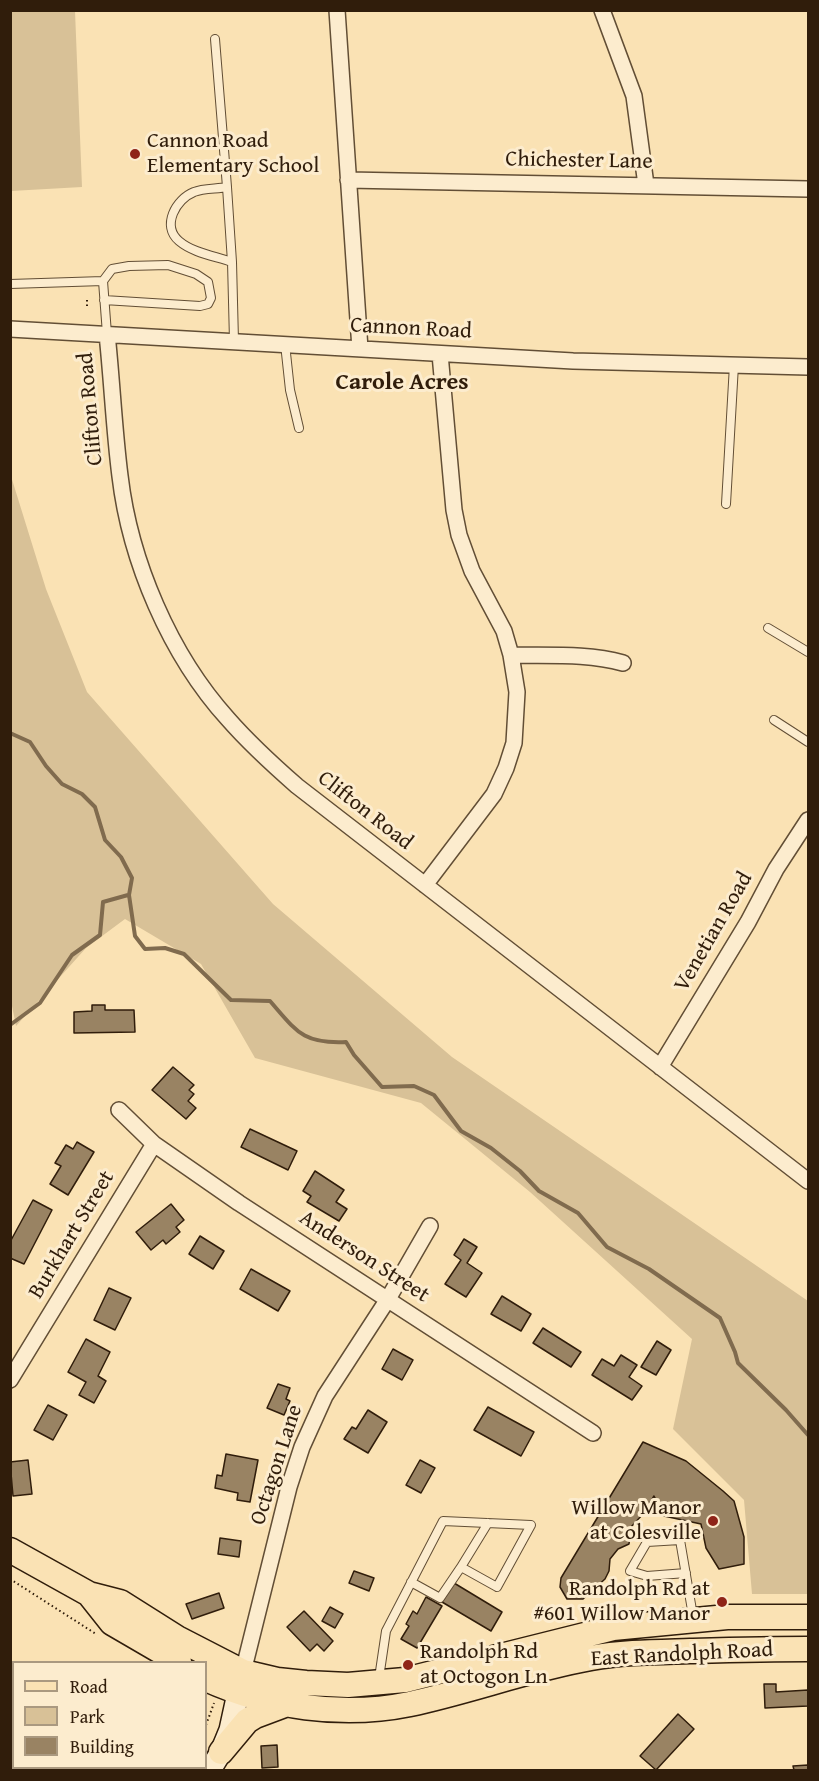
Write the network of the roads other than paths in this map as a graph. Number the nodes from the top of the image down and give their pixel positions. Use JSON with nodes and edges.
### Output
{"nodes":[{"id":1,"x":337,"y":10,"type":"edge"},
{"id":2,"x":602,"y":10,"type":"edge"},
{"id":3,"x":215,"y":39,"type":"dead end"},
{"id":4,"x":348,"y":180,"type":"junction"},
{"id":5,"x":646,"y":185,"type":"junction"},
{"id":6,"x":227,"y":187,"type":"junction"},
{"id":7,"x":808,"y":189,"type":"edge"},
{"id":8,"x":232,"y":262,"type":"junction"},
{"id":9,"x":103,"y":280,"type":"junction"},
{"id":10,"x":10,"y":284,"type":"edge"},
{"id":11,"x":104,"y":300,"type":"junction"},
{"id":12,"x":10,"y":329,"type":"edge"},
{"id":13,"x":107,"y":334,"type":"junction"},
{"id":14,"x":234,"y":341,"type":"junction"},
{"id":15,"x":285,"y":344,"type":"junction"},
{"id":16,"x":360,"y":349,"type":"junction"},
{"id":17,"x":440,"y":354,"type":"junction"},
{"id":18,"x":734,"y":365,"type":"junction"},
{"id":19,"x":808,"y":367,"type":"edge"},
{"id":20,"x":299,"y":428,"type":"dead end"},
{"id":21,"x":726,"y":504,"type":"dead end"},
{"id":22,"x":768,"y":628,"type":"dead end"},
{"id":23,"x":808,"y":652,"type":"edge"},
{"id":24,"x":511,"y":655,"type":"junction"},
{"id":25,"x":623,"y":663,"type":"dead end"},
{"id":26,"x":774,"y":720,"type":"dead end"},
{"id":27,"x":808,"y":742,"type":"edge"},
{"id":28,"x":808,"y":820,"type":"edge"},
{"id":29,"x":425,"y":885,"type":"junction"},
{"id":30,"x":660,"y":1067,"type":"junction"},
{"id":31,"x":119,"y":1110,"type":"dead end"},
{"id":32,"x":154,"y":1144,"type":"junction"},
{"id":33,"x":808,"y":1181,"type":"edge"},
{"id":34,"x":430,"y":1226,"type":"dead end"},
{"id":35,"x":388,"y":1299,"type":"junction"},
{"id":36,"x":10,"y":1380,"type":"edge"},
{"id":37,"x":593,"y":1433,"type":"dead end"},
{"id":38,"x":488,"y":1523,"type":"junction"},
{"id":39,"x":10,"y":1550,"type":"edge"},
{"id":40,"x":461,"y":1567,"type":"junction"},
{"id":41,"x":686,"y":1573,"type":"junction"},
{"id":42,"x":411,"y":1582,"type":"junction"},
{"id":43,"x":89,"y":1594,"type":"junction"},
{"id":44,"x":808,"y":1617,"type":"edge"},
{"id":45,"x":694,"y":1620,"type":"junction"},
{"id":46,"x":808,"y":1648,"type":"edge"},
{"id":47,"x":176,"y":1661,"type":"edge"},
{"id":48,"x":207,"y":1678,"type":"edge"},
{"id":49,"x":240,"y":1681,"type":"junction"},
{"id":50,"x":378,"y":1682,"type":"junction"},
{"id":51,"x":288,"y":1704,"type":"junction"},
{"id":52,"x":215,"y":1761,"type":"edge"}],
"edges":[{"from":1,"to":4,"type":"street"},
{"from":2,"to":5,"type":"street"},
{"from":3,"to":6,"type":"lane"},
{"from":4,"to":5,"type":"street","name":"Chichester Lane"},
{"from":4,"to":16,"type":"street"},
{"from":5,"to":7,"type":"street","name":"Chichester Lane"},
{"from":6,"to":8,"type":"lane"},
{"from":6,"to":8,"type":"lane"},
{"from":8,"to":14,"type":"lane"},
{"from":9,"to":10,"type":"lane"},
{"from":9,"to":11,"type":"lane"},
{"from":9,"to":11,"type":"lane"},
{"from":11,"to":13,"type":"lane"},
{"from":12,"to":13,"type":"street","name":"Cannon Road"},
{"from":13,"to":14,"type":"street","name":"Cannon Road"},
{"from":13,"to":29,"type":"street","name":"Clifton Road"},
{"from":14,"to":15,"type":"street","name":"Cannon Road"},
{"from":15,"to":16,"type":"street","name":"Cannon Road"},
{"from":15,"to":20,"type":"lane"},
{"from":16,"to":17,"type":"street","name":"Cannon Road"},
{"from":17,"to":18,"type":"street","name":"Cannon Road"},
{"from":17,"to":24,"type":"street"},
{"from":18,"to":19,"type":"street","name":"Cannon Road"},
{"from":18,"to":21,"type":"lane"},
{"from":22,"to":23,"type":"lane"},
{"from":24,"to":25,"type":"street"},
{"from":24,"to":29,"type":"street"},
{"from":26,"to":27,"type":"lane"},
{"from":28,"to":30,"type":"street","name":"Venetian Road"},
{"from":29,"to":30,"type":"street","name":"Clifton Road"},
{"from":30,"to":33,"type":"street","name":"Clifton Road"},
{"from":31,"to":32,"type":"street","name":"Anderson Street"},
{"from":32,"to":35,"type":"street","name":"Anderson Street"},
{"from":32,"to":36,"type":"street","name":"Burkhart Street"},
{"from":34,"to":35,"type":"street","name":"Octagon Lane"},
{"from":35,"to":37,"type":"street","name":"Anderson Street"},
{"from":35,"to":49,"type":"street","name":"Octagon Lane"},
{"from":38,"to":40,"type":"lane"},
{"from":38,"to":40,"type":"lane"},
{"from":38,"to":42,"type":"lane"},
{"from":39,"to":43,"type":"main road","name":"East Randolph Road"},
{"from":40,"to":42,"type":"lane"},
{"from":41,"to":41,"type":"lane"},
{"from":41,"to":45,"type":"lane"},
{"from":42,"to":50,"type":"lane"},
{"from":43,"to":47,"type":"main road","name":"East Randolph Road"},
{"from":43,"to":49,"type":"main road","name":"East Randolph Road"},
{"from":44,"to":45,"type":"main road","name":"East Randolph Road"},
{"from":45,"to":50,"type":"main road","name":"East Randolph Road"},
{"from":46,"to":51,"type":"main road","name":"East Randolph Road"},
{"from":48,"to":49,"type":"main road","name":"East Randolph Road"},
{"from":49,"to":50,"type":"main road","name":"East Randolph Road"},
{"from":49,"to":51,"type":"main road","name":"East Randolph Road"},
{"from":49,"to":52,"type":"main road"},
{"from":51,"to":52,"type":"main road"}]}
